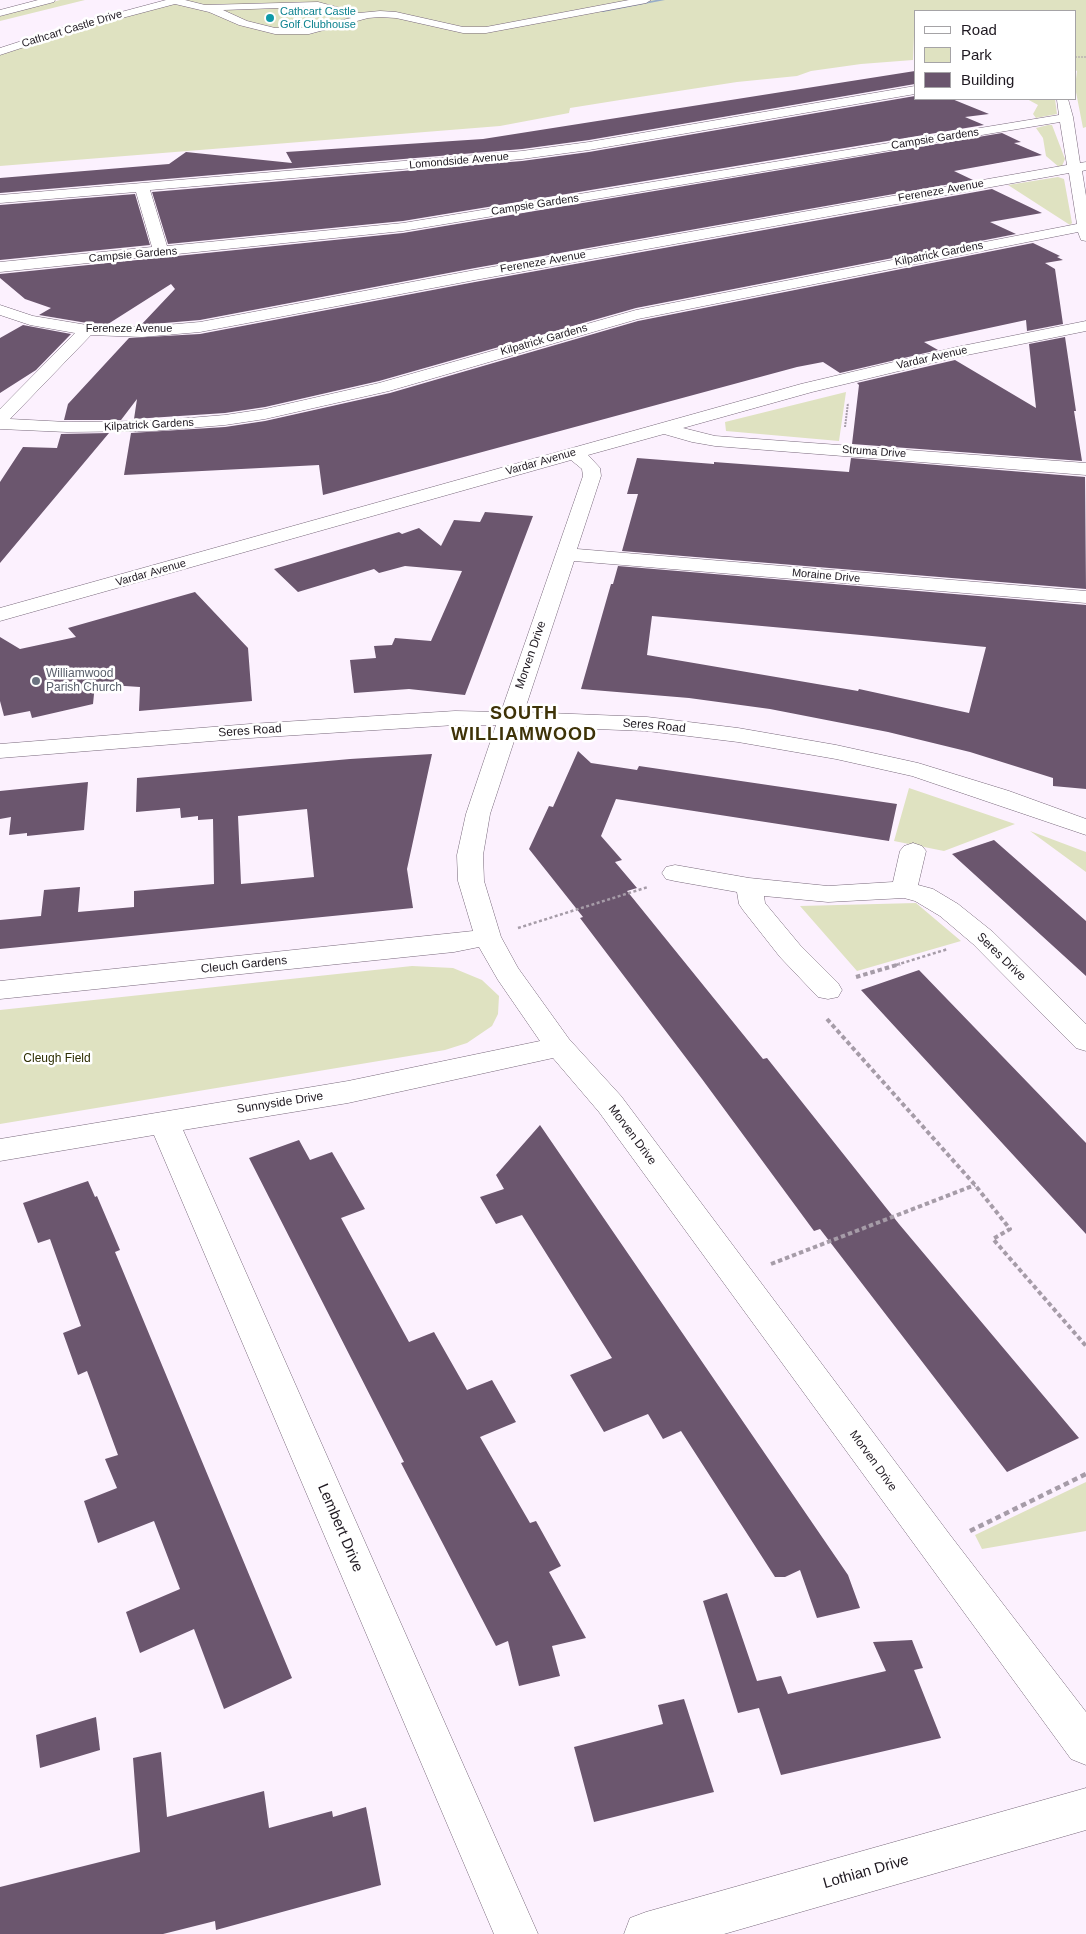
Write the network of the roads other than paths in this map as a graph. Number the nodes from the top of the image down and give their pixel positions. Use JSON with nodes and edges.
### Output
{"nodes":[{"id":1,"x":50,"y":0,"type":"edge"},
{"id":2,"x":173,"y":0,"type":"edge"},
{"id":3,"x":646,"y":0,"type":"edge"},
{"id":4,"x":205,"y":8,"type":"junction"},
{"id":5,"x":0,"y":13,"type":"edge"},
{"id":6,"x":361,"y":16,"type":"junction"},
{"id":7,"x":0,"y":52,"type":"edge"},
{"id":8,"x":914,"y":90,"type":"edge"},
{"id":9,"x":1063,"y":100,"type":"edge"},
{"id":10,"x":1067,"y":117,"type":"junction"},
{"id":11,"x":1080,"y":167,"type":"edge"},
{"id":12,"x":142,"y":188,"type":"junction"},
{"id":13,"x":0,"y":199,"type":"edge"},
{"id":14,"x":1085,"y":230,"type":"edge"},
{"id":15,"x":161,"y":252,"type":"junction"},
{"id":16,"x":0,"y":267,"type":"edge"},
{"id":17,"x":0,"y":310,"type":"edge"},
{"id":18,"x":1086,"y":326,"type":"edge"},
{"id":19,"x":87,"y":330,"type":"junction"},
{"id":20,"x":0,"y":419,"type":"edge"},
{"id":21,"x":0,"y":424,"type":"edge"},
{"id":22,"x":664,"y":428,"type":"junction"},
{"id":23,"x":573,"y":454,"type":"junction"},
{"id":24,"x":1086,"y":469,"type":"edge"},
{"id":25,"x":566,"y":554,"type":"junction"},
{"id":26,"x":1086,"y":598,"type":"edge"},
{"id":27,"x":0,"y":616,"type":"edge"},
{"id":28,"x":510,"y":718,"type":"junction"},
{"id":29,"x":0,"y":751,"type":"edge"},
{"id":30,"x":1086,"y":827,"type":"edge"},
{"id":31,"x":913,"y":851,"type":"dead end"},
{"id":32,"x":675,"y":873,"type":"road end"},
{"id":33,"x":749,"y":886,"type":"junction"},
{"id":34,"x":904,"y":890,"type":"junction"},
{"id":35,"x":488,"y":937,"type":"junction"},
{"id":36,"x":0,"y":990,"type":"edge"},
{"id":37,"x":828,"y":990,"type":"road end"},
{"id":38,"x":1086,"y":1041,"type":"edge"},
{"id":39,"x":559,"y":1046,"type":"junction"},
{"id":40,"x":164,"y":1122,"type":"junction"},
{"id":41,"x":0,"y":1150,"type":"edge"},
{"id":42,"x":1086,"y":1745,"type":"edge"},
{"id":43,"x":1086,"y":1809,"type":"edge"},
{"id":44,"x":516,"y":1934,"type":"edge"},
{"id":45,"x":646,"y":1934,"type":"edge"}],
"edges":[{"from":1,"to":5,"type":"street"},
{"from":2,"to":4,"type":"street"},
{"from":2,"to":7,"type":"street","name":"Cathcart Castle Drive"},
{"from":3,"to":6,"type":"street"},
{"from":4,"to":6,"type":"street"},
{"from":4,"to":6,"type":"street"},
{"from":8,"to":12,"type":"street","name":"Lomondside Avenue"},
{"from":9,"to":10,"type":"street"},
{"from":10,"to":11,"type":"street"},
{"from":10,"to":15,"type":"street","name":"Campsie Gardens"},
{"from":11,"to":14,"type":"street"},
{"from":11,"to":19,"type":"street","name":"Fereneze Avenue"},
{"from":12,"to":13,"type":"street","name":"Lomondside Avenue"},
{"from":12,"to":15,"type":"street"},
{"from":14,"to":21,"type":"street","name":"Kilpatrick Gardens"},
{"from":15,"to":16,"type":"street","name":"Campsie Gardens"},
{"from":17,"to":19,"type":"street","name":"Fereneze Avenue"},
{"from":18,"to":22,"type":"street","name":"Vardar Avenue"},
{"from":19,"to":20,"type":"street"},
{"from":22,"to":23,"type":"street","name":"Vardar Avenue"},
{"from":22,"to":24,"type":"street","name":"Struma Drive"},
{"from":23,"to":25,"type":"street","name":"Morven Drive"},
{"from":23,"to":27,"type":"street","name":"Vardar Avenue"},
{"from":25,"to":26,"type":"street","name":"Moraine Drive"},
{"from":25,"to":28,"type":"street","name":"Morven Drive"},
{"from":28,"to":29,"type":"street","name":"Seres Road"},
{"from":28,"to":30,"type":"street","name":"Seres Road"},
{"from":28,"to":35,"type":"street","name":"Morven Drive"},
{"from":31,"to":34,"type":"street"},
{"from":32,"to":33,"type":"street","name":"Seres Drive"},
{"from":33,"to":34,"type":"street","name":"Seres Drive"},
{"from":33,"to":37,"type":"street"},
{"from":34,"to":38,"type":"street","name":"Seres Drive"},
{"from":35,"to":36,"type":"street","name":"Cleuch Gardens"},
{"from":35,"to":39,"type":"street","name":"Morven Drive"},
{"from":39,"to":40,"type":"street","name":"Sunnyside Drive"},
{"from":39,"to":42,"type":"street","name":"Morven Drive"},
{"from":40,"to":41,"type":"street","name":"Sunnyside Drive"},
{"from":40,"to":44,"type":"street","name":"Lembert Drive"},
{"from":43,"to":45,"type":"street","name":"Lothian Drive"}]}
